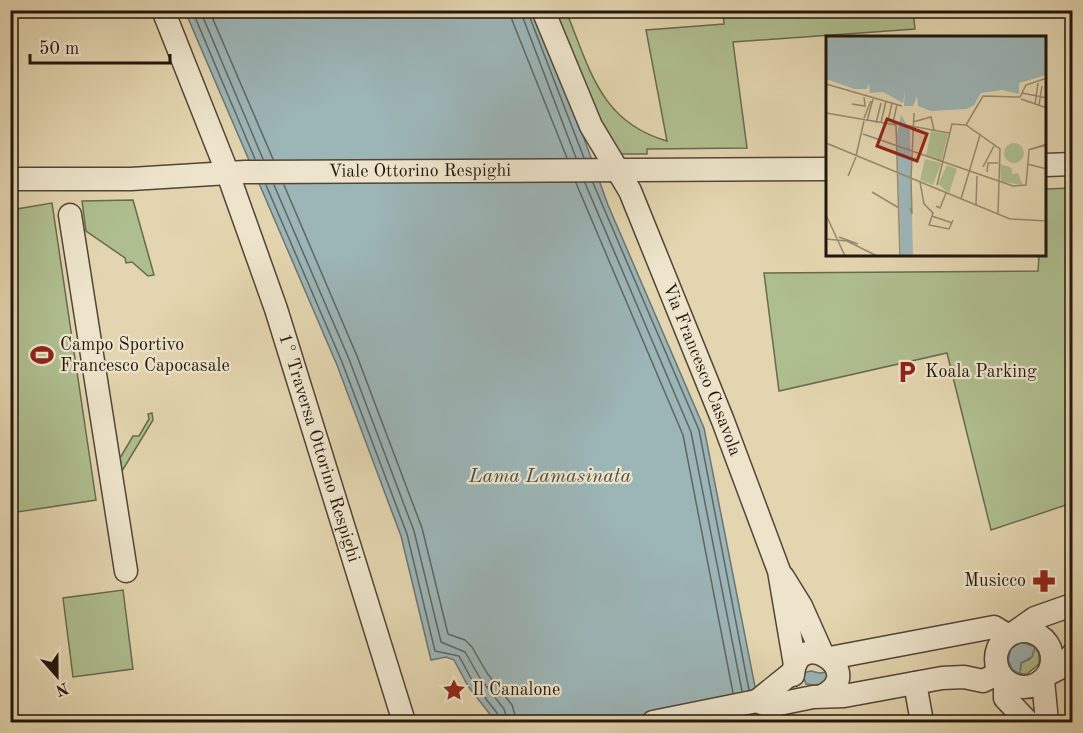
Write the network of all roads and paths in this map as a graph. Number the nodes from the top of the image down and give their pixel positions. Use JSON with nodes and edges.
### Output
{"nodes":[{"id":1,"x":163,"y":10,"type":"edge"},
{"id":2,"x":543,"y":10,"type":"edge"},
{"id":3,"x":1047,"y":165,"type":"edge"},
{"id":4,"x":1072,"y":165,"type":"edge"},
{"id":5,"x":826,"y":169,"type":"edge"},
{"id":6,"x":613,"y":170,"type":"junction"},
{"id":7,"x":235,"y":173,"type":"junction"},
{"id":8,"x":10,"y":179,"type":"edge"},
{"id":9,"x":70,"y":215,"type":"dead end"},
{"id":10,"x":126,"y":571,"type":"dead end"},
{"id":11,"x":779,"y":571,"type":"junction"},
{"id":12,"x":1072,"y":605,"type":"edge"},
{"id":13,"x":1011,"y":633,"type":"junction"},
{"id":14,"x":1072,"y":655,"type":"edge"},
{"id":15,"x":826,"y":656,"type":"junction"},
{"id":16,"x":794,"y":668,"type":"junction"},
{"id":17,"x":1002,"y":677,"type":"junction"},
{"id":18,"x":1045,"y":677,"type":"junction"},
{"id":19,"x":915,"y":683,"type":"junction"},
{"id":20,"x":817,"y":696,"type":"junction"},
{"id":21,"x":757,"y":701,"type":"junction"},
{"id":22,"x":404,"y":723,"type":"edge"},
{"id":23,"x":653,"y":723,"type":"edge"},
{"id":24,"x":922,"y":723,"type":"edge"},
{"id":25,"x":1028,"y":723,"type":"edge"},
{"id":26,"x":1047,"y":723,"type":"edge"}],
"edges":[{"from":1,"to":7,"type":"street","name":"1° Traversa Ottorino Respighi"},
{"from":2,"to":6,"type":"street","name":"Via Francesco Casavola"},
{"from":3,"to":4,"type":"street"},
{"from":5,"to":6,"type":"street","name":"Viale Ottorino Respighi"},
{"from":6,"to":7,"type":"street","name":"Viale Ottorino Respighi"},
{"from":6,"to":11,"type":"street","name":"Via Francesco Casavola"},
{"from":7,"to":8,"type":"street","name":"Viale Ottorino Respighi"},
{"from":7,"to":22,"type":"street","name":"1° Traversa Ottorino Respighi"},
{"from":9,"to":10,"type":"street"},
{"from":11,"to":15,"type":"street","name":"Via Francesco Casavola"},
{"from":11,"to":16,"type":"street","name":"Via Francesco Casavola"},
{"from":12,"to":13,"type":"street"},
{"from":13,"to":15,"type":"street"},
{"from":13,"to":17,"type":"street"},
{"from":13,"to":18,"type":"street"},
{"from":14,"to":18,"type":"street"},
{"from":15,"to":16,"type":"street"},
{"from":15,"to":20,"type":"street"},
{"from":16,"to":20,"type":"street"},
{"from":16,"to":21,"type":"street"},
{"from":17,"to":18,"type":"street"},
{"from":17,"to":19,"type":"street"},
{"from":17,"to":25,"type":"street"},
{"from":18,"to":26,"type":"street"},
{"from":19,"to":20,"type":"street"},
{"from":19,"to":24,"type":"street"},
{"from":20,"to":21,"type":"street"},
{"from":21,"to":23,"type":"street"}]}
